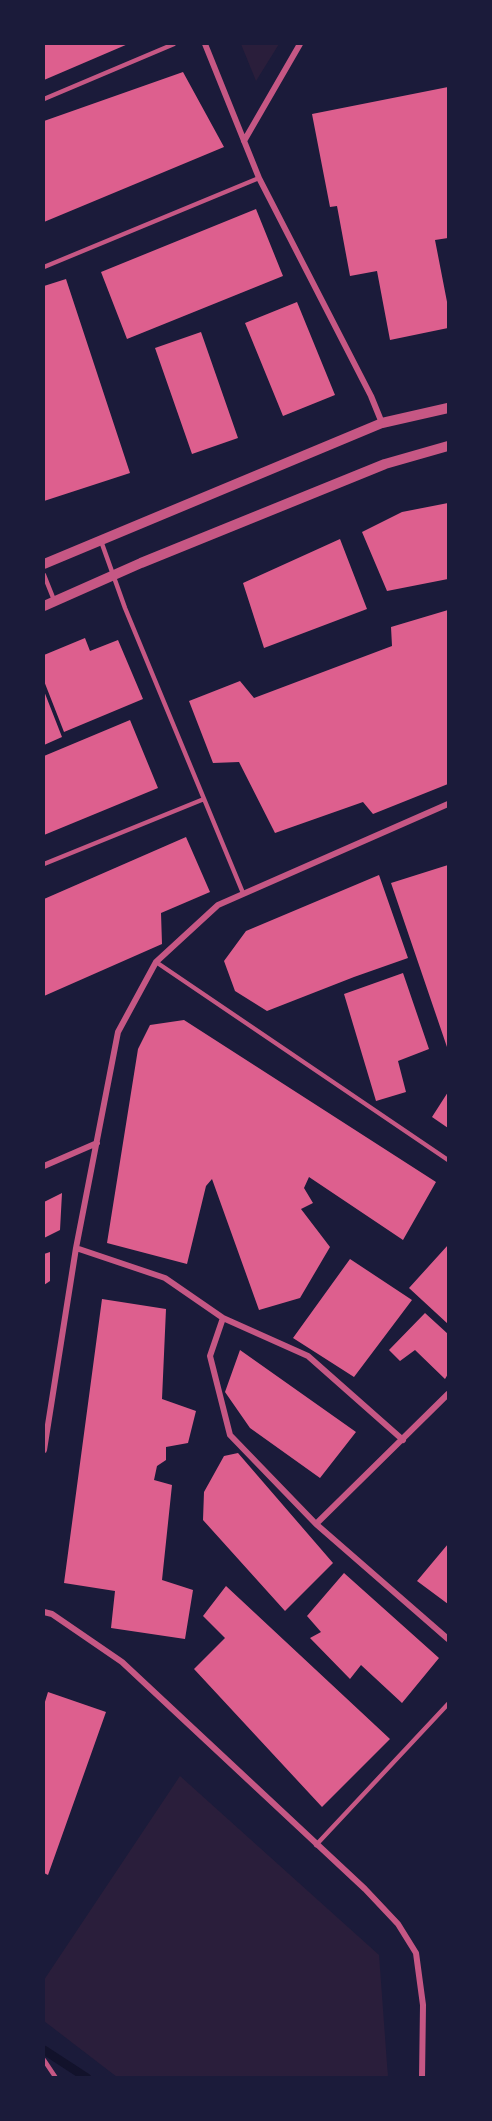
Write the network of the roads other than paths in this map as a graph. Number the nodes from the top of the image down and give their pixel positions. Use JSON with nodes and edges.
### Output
{"nodes":[{"id":1,"x":174,"y":44,"type":"edge"},
{"id":2,"x":205,"y":44,"type":"edge"},
{"id":3,"x":300,"y":44,"type":"edge"},
{"id":4,"x":44,"y":99,"type":"edge"},
{"id":5,"x":244,"y":141,"type":"junction"},
{"id":6,"x":259,"y":178,"type":"junction"},
{"id":7,"x":44,"y":267,"type":"edge"},
{"id":8,"x":448,"y":408,"type":"edge"},
{"id":9,"x":382,"y":423,"type":"junction"},
{"id":10,"x":448,"y":446,"type":"edge"},
{"id":11,"x":101,"y":541,"type":"junction"},
{"id":12,"x":44,"y":564,"type":"edge"},
{"id":13,"x":44,"y":575,"type":"edge"},
{"id":14,"x":113,"y":575,"type":"junction"},
{"id":15,"x":54,"y":601,"type":"junction"},
{"id":16,"x":44,"y":606,"type":"edge"},
{"id":17,"x":204,"y":799,"type":"junction"},
{"id":18,"x":448,"y":804,"type":"edge"},
{"id":19,"x":44,"y":864,"type":"edge"},
{"id":20,"x":243,"y":893,"type":"junction"},
{"id":21,"x":156,"y":962,"type":"junction"},
{"id":22,"x":97,"y":1143,"type":"junction"},
{"id":23,"x":448,"y":1160,"type":"edge"},
{"id":24,"x":44,"y":1166,"type":"edge"},
{"id":25,"x":76,"y":1248,"type":"junction"},
{"id":26,"x":223,"y":1318,"type":"junction"},
{"id":27,"x":448,"y":1394,"type":"edge"},
{"id":28,"x":402,"y":1440,"type":"junction"},
{"id":29,"x":44,"y":1450,"type":"edge"},
{"id":30,"x":316,"y":1524,"type":"junction"},
{"id":31,"x":44,"y":1612,"type":"edge"},
{"id":32,"x":448,"y":1639,"type":"edge"},
{"id":33,"x":448,"y":1704,"type":"edge"},
{"id":34,"x":316,"y":1845,"type":"junction"},
{"id":35,"x":44,"y":2060,"type":"edge"},
{"id":36,"x":56,"y":2078,"type":"edge"},
{"id":37,"x":422,"y":2078,"type":"edge"}],
"edges":[{"from":1,"to":4,"type":"lane"},
{"from":2,"to":5,"type":"street"},
{"from":3,"to":5,"type":"street"},
{"from":5,"to":6,"type":"street"},
{"from":6,"to":7,"type":"lane"},
{"from":6,"to":9,"type":"street"},
{"from":8,"to":9,"type":"street"},
{"from":9,"to":11,"type":"street"},
{"from":10,"to":14,"type":"street"},
{"from":11,"to":12,"type":"street"},
{"from":11,"to":14,"type":"lane"},
{"from":13,"to":15,"type":"lane"},
{"from":14,"to":15,"type":"street"},
{"from":14,"to":17,"type":"lane"},
{"from":15,"to":16,"type":"street"},
{"from":17,"to":19,"type":"lane"},
{"from":17,"to":20,"type":"lane"},
{"from":18,"to":20,"type":"street"},
{"from":20,"to":21,"type":"street"},
{"from":21,"to":22,"type":"street"},
{"from":21,"to":23,"type":"lane"},
{"from":22,"to":24,"type":"street"},
{"from":22,"to":25,"type":"street"},
{"from":25,"to":26,"type":"street"},
{"from":25,"to":29,"type":"street"},
{"from":26,"to":28,"type":"street"},
{"from":26,"to":30,"type":"street"},
{"from":27,"to":28,"type":"street"},
{"from":28,"to":30,"type":"street"},
{"from":30,"to":32,"type":"street"},
{"from":31,"to":34,"type":"street"},
{"from":33,"to":34,"type":"lane"},
{"from":34,"to":37,"type":"street"},
{"from":35,"to":36,"type":"lane"}]}
